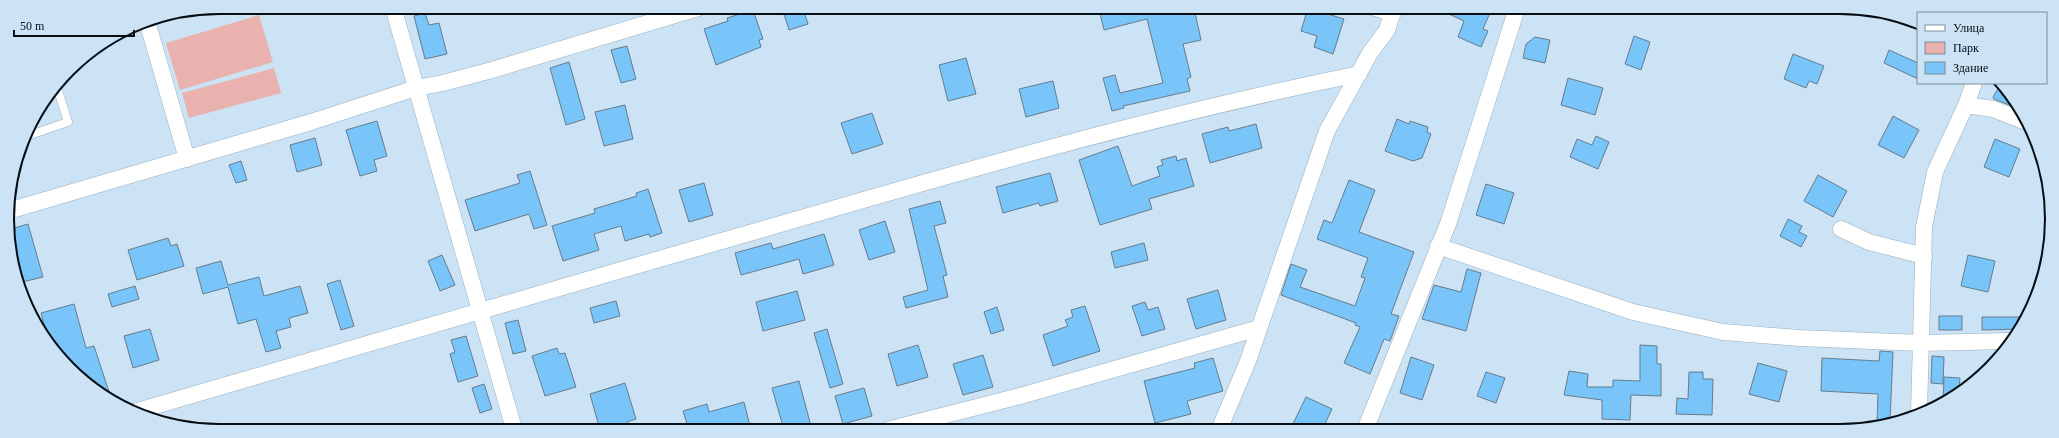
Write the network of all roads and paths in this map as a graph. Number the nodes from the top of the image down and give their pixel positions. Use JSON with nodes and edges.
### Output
{"nodes":[{"id":1,"x":395,"y":14,"type":"edge"},
{"id":2,"x":678,"y":14,"type":"edge"},
{"id":3,"x":1392,"y":14,"type":"edge"},
{"id":4,"x":1515,"y":14,"type":"edge"},
{"id":5,"x":149,"y":27,"type":"edge"},
{"id":6,"x":1359,"y":74,"type":"junction"},
{"id":7,"x":1974,"y":84,"type":"edge"},
{"id":8,"x":416,"y":88,"type":"junction"},
{"id":9,"x":58,"y":91,"type":"edge"},
{"id":10,"x":1966,"y":105,"type":"junction"},
{"id":11,"x":2019,"y":119,"type":"edge"},
{"id":12,"x":33,"y":134,"type":"edge"},
{"id":13,"x":188,"y":159,"type":"junction"},
{"id":14,"x":14,"y":209,"type":"edge"},
{"id":15,"x":1841,"y":229,"type":"dead end"},
{"id":16,"x":1438,"y":246,"type":"junction"},
{"id":17,"x":1924,"y":256,"type":"junction"},
{"id":18,"x":480,"y":310,"type":"junction"},
{"id":19,"x":1259,"y":328,"type":"junction"},
{"id":20,"x":2005,"y":341,"type":"edge"},
{"id":21,"x":1921,"y":343,"type":"junction"},
{"id":22,"x":1919,"y":408,"type":"edge"},
{"id":23,"x":144,"y":409,"type":"edge"},
{"id":24,"x":512,"y":424,"type":"edge"},
{"id":25,"x":911,"y":424,"type":"edge"},
{"id":26,"x":1222,"y":424,"type":"edge"},
{"id":27,"x":1367,"y":424,"type":"edge"}],
"edges":[{"from":1,"to":8,"type":"street"},
{"from":2,"to":8,"type":"street"},
{"from":3,"to":6,"type":"street"},
{"from":4,"to":16,"type":"street"},
{"from":5,"to":13,"type":"street"},
{"from":6,"to":18,"type":"street"},
{"from":6,"to":19,"type":"street"},
{"from":7,"to":10,"type":"street"},
{"from":8,"to":13,"type":"street"},
{"from":8,"to":18,"type":"street"},
{"from":9,"to":12,"type":"lane"},
{"from":10,"to":11,"type":"street"},
{"from":10,"to":17,"type":"street"},
{"from":13,"to":14,"type":"street"},
{"from":15,"to":17,"type":"street"},
{"from":16,"to":21,"type":"street"},
{"from":16,"to":27,"type":"street"},
{"from":17,"to":21,"type":"street"},
{"from":18,"to":23,"type":"street"},
{"from":18,"to":24,"type":"street"},
{"from":19,"to":25,"type":"street"},
{"from":19,"to":26,"type":"street"},
{"from":20,"to":21,"type":"street"},
{"from":21,"to":22,"type":"street"}]}
